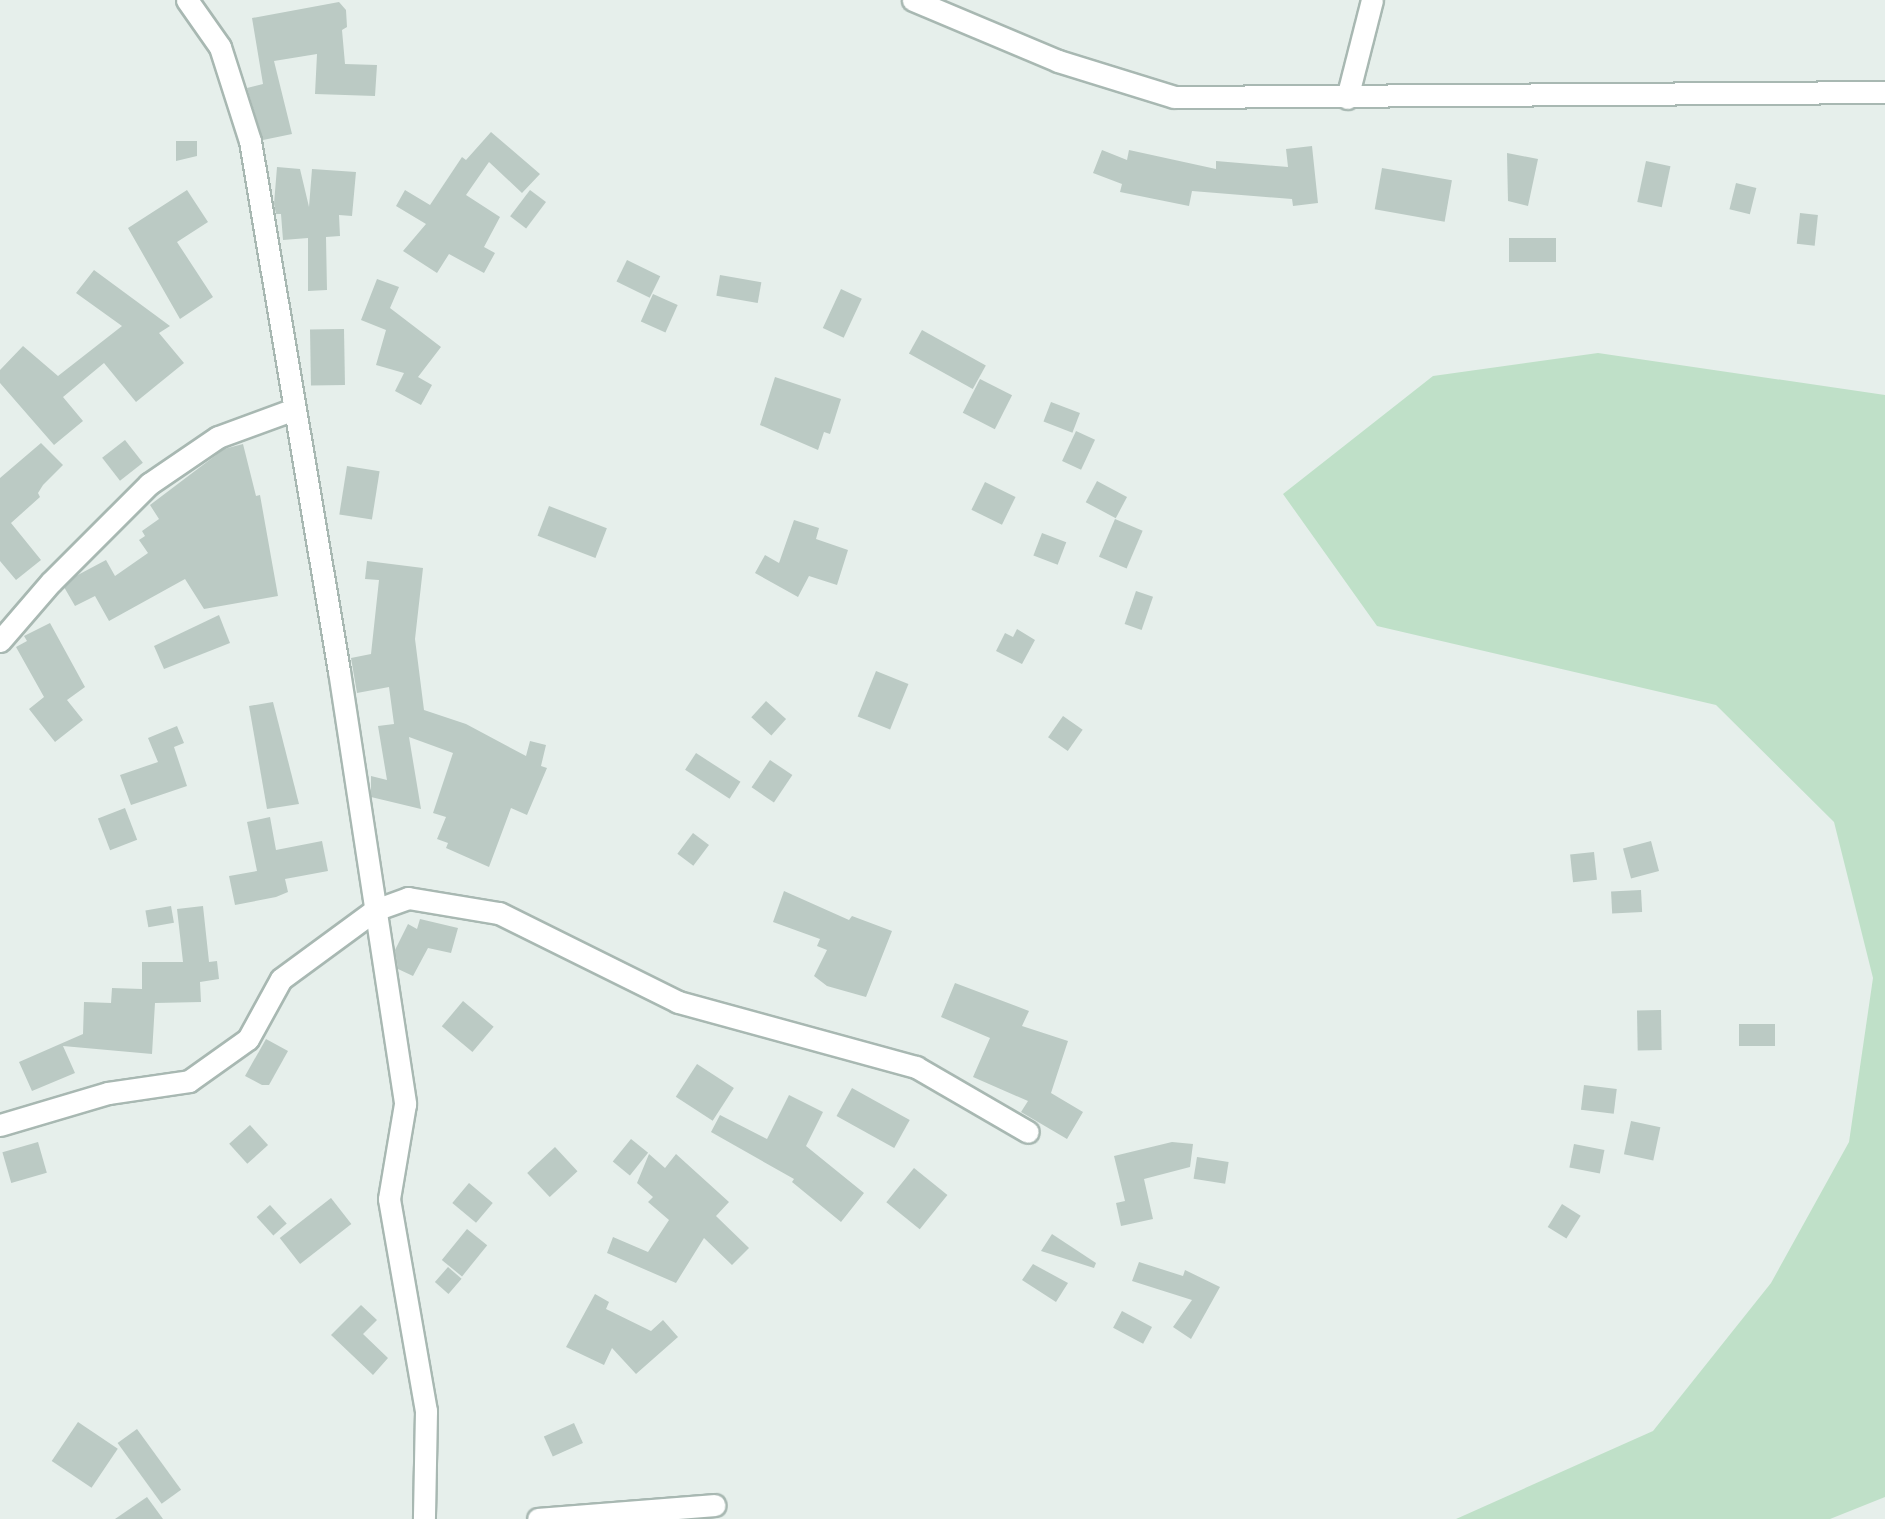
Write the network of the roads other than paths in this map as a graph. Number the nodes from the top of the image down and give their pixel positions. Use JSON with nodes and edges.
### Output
{"nodes":[{"id":1,"x":187,"y":0,"type":"edge"},
{"id":2,"x":913,"y":0,"type":"edge"},
{"id":3,"x":1372,"y":0,"type":"edge"},
{"id":4,"x":1885,"y":92,"type":"edge"},
{"id":5,"x":1347,"y":98,"type":"junction"},
{"id":6,"x":294,"y":409,"type":"junction"},
{"id":7,"x":0,"y":641,"type":"edge"},
{"id":8,"x":375,"y":910,"type":"junction"},
{"id":9,"x":0,"y":1125,"type":"edge"},
{"id":10,"x":1028,"y":1132,"type":"dead end"},
{"id":11,"x":714,"y":1505,"type":"dead end"},
{"id":12,"x":424,"y":1519,"type":"edge"},
{"id":13,"x":538,"y":1519,"type":"edge"}],
"edges":[{"from":1,"to":6,"type":"street"},
{"from":2,"to":5,"type":"street"},
{"from":3,"to":5,"type":"street"},
{"from":4,"to":5,"type":"street"},
{"from":6,"to":7,"type":"street"},
{"from":6,"to":8,"type":"street"},
{"from":8,"to":9,"type":"street"},
{"from":8,"to":10,"type":"street"},
{"from":8,"to":12,"type":"street"},
{"from":11,"to":13,"type":"street"}]}
